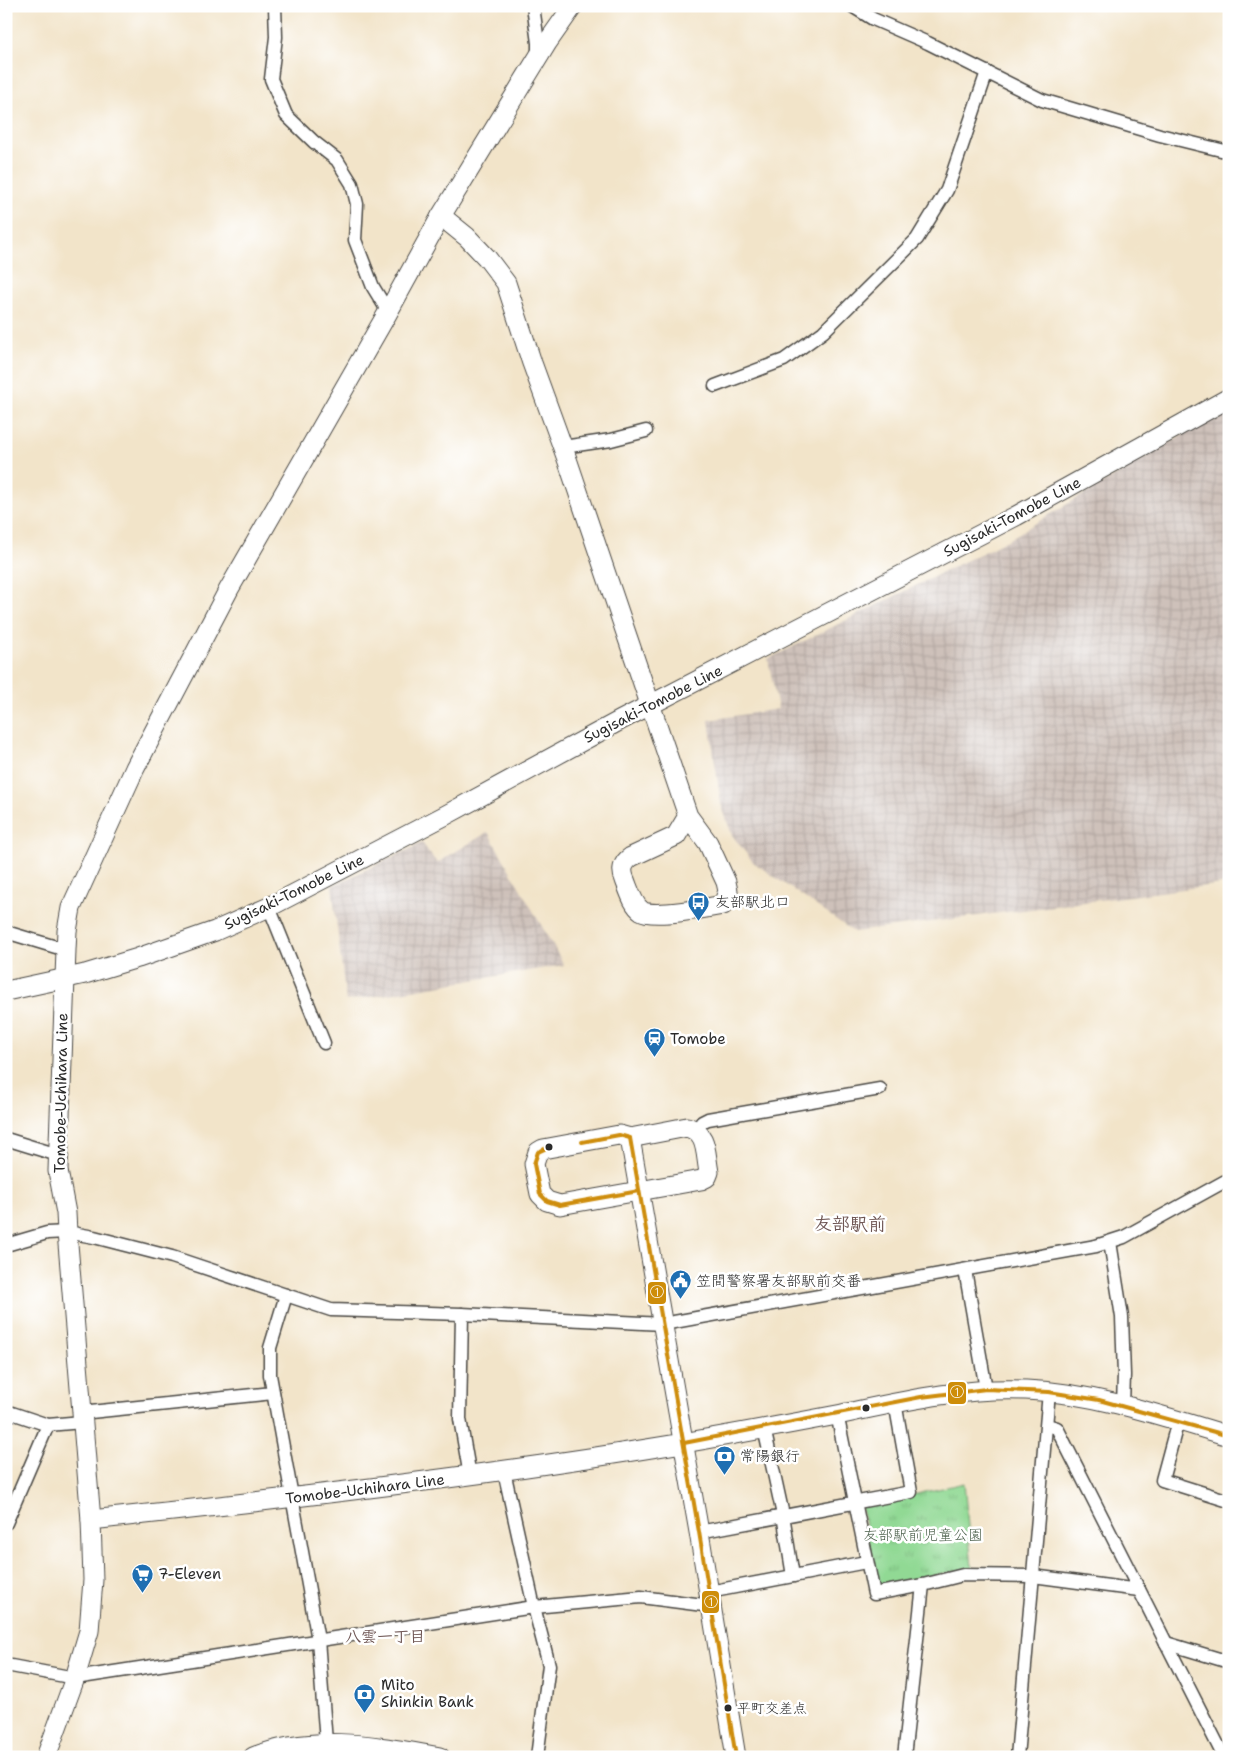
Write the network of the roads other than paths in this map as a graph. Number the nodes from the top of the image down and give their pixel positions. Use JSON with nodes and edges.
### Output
{"nodes":[{"id":1,"x":275,"y":6,"type":"edge"},
{"id":2,"x":533,"y":6,"type":"edge"},
{"id":3,"x":574,"y":6,"type":"edge"},
{"id":4,"x":852,"y":6,"type":"edge"},
{"id":5,"x":538,"y":58,"type":"junction"},
{"id":6,"x":987,"y":72,"type":"junction"},
{"id":7,"x":1229,"y":152,"type":"edge"},
{"id":8,"x":442,"y":216,"type":"junction"},
{"id":9,"x":387,"y":314,"type":"junction"},
{"id":10,"x":715,"y":386,"type":"dead end"},
{"id":11,"x":1229,"y":398,"type":"edge"},
{"id":12,"x":646,"y":432,"type":"dead end"},
{"id":13,"x":563,"y":447,"type":"junction"},
{"id":14,"x":650,"y":705,"type":"junction"},
{"id":15,"x":688,"y":816,"type":"junction"},
{"id":16,"x":676,"y":836,"type":"junction"},
{"id":17,"x":704,"y":838,"type":"junction"},
{"id":18,"x":269,"y":907,"type":"junction"},
{"id":19,"x":6,"y":932,"type":"edge"},
{"id":20,"x":66,"y":950,"type":"junction"},
{"id":21,"x":64,"y":979,"type":"junction"},
{"id":22,"x":6,"y":991,"type":"edge"},
{"id":23,"x":324,"y":1043,"type":"dead end"},
{"id":24,"x":880,"y":1089,"type":"dead end"},
{"id":25,"x":697,"y":1130,"type":"junction"},
{"id":26,"x":6,"y":1138,"type":"edge"},
{"id":27,"x":630,"y":1138,"type":"junction"},
{"id":28,"x":58,"y":1154,"type":"junction"},
{"id":29,"x":1229,"y":1179,"type":"edge"},
{"id":30,"x":639,"y":1191,"type":"junction"},
{"id":31,"x":67,"y":1232,"type":"junction"},
{"id":32,"x":1110,"y":1242,"type":"junction"},
{"id":33,"x":6,"y":1245,"type":"edge"},
{"id":34,"x":965,"y":1270,"type":"junction"},
{"id":35,"x":286,"y":1295,"type":"junction"},
{"id":36,"x":462,"y":1314,"type":"junction"},
{"id":37,"x":663,"y":1324,"type":"junction"},
{"id":38,"x":986,"y":1389,"type":"junction"},
{"id":39,"x":1049,"y":1392,"type":"junction"},
{"id":40,"x":273,"y":1393,"type":"junction"},
{"id":41,"x":895,"y":1402,"type":"junction"},
{"id":42,"x":1122,"y":1405,"type":"junction"},
{"id":43,"x":6,"y":1411,"type":"edge"},
{"id":44,"x":837,"y":1414,"type":"junction"},
{"id":45,"x":82,"y":1417,"type":"junction"},
{"id":46,"x":1178,"y":1421,"type":"junction"},
{"id":47,"x":48,"y":1425,"type":"junction"},
{"id":48,"x":1047,"y":1425,"type":"junction"},
{"id":49,"x":764,"y":1428,"type":"junction"},
{"id":50,"x":1229,"y":1436,"type":"edge"},
{"id":51,"x":684,"y":1443,"type":"junction"},
{"id":52,"x":504,"y":1471,"type":"junction"},
{"id":53,"x":470,"y":1476,"type":"junction"},
{"id":54,"x":292,"y":1498,"type":"junction"},
{"id":55,"x":1229,"y":1501,"type":"edge"},
{"id":56,"x":854,"y":1503,"type":"junction"},
{"id":57,"x":783,"y":1515,"type":"junction"},
{"id":58,"x":91,"y":1520,"type":"junction"},
{"id":59,"x":6,"y":1523,"type":"edge"},
{"id":60,"x":699,"y":1532,"type":"junction"},
{"id":61,"x":866,"y":1562,"type":"junction"},
{"id":62,"x":793,"y":1576,"type":"junction"},
{"id":63,"x":1033,"y":1576,"type":"junction"},
{"id":64,"x":923,"y":1585,"type":"junction"},
{"id":65,"x":1139,"y":1590,"type":"junction"},
{"id":66,"x":710,"y":1599,"type":"junction"},
{"id":67,"x":534,"y":1607,"type":"junction"},
{"id":68,"x":318,"y":1640,"type":"junction"},
{"id":69,"x":1166,"y":1643,"type":"junction"},
{"id":70,"x":1229,"y":1662,"type":"edge"},
{"id":71,"x":6,"y":1665,"type":"edge"},
{"id":72,"x":75,"y":1678,"type":"junction"},
{"id":73,"x":326,"y":1742,"type":"junction"},
{"id":74,"x":273,"y":1753,"type":"edge"},
{"id":75,"x":46,"y":1757,"type":"edge"},
{"id":76,"x":253,"y":1757,"type":"edge"},
{"id":77,"x":440,"y":1757,"type":"edge"},
{"id":78,"x":537,"y":1757,"type":"edge"},
{"id":79,"x":736,"y":1757,"type":"edge"},
{"id":80,"x":904,"y":1757,"type":"edge"},
{"id":81,"x":1017,"y":1757,"type":"edge"},
{"id":82,"x":1224,"y":1757,"type":"edge"}],
"edges":[{"from":1,"to":9,"type":"street"},
{"from":2,"to":5,"type":"street"},
{"from":3,"to":5,"type":"main road","name":"Tomobe-Uchihara Line"},
{"from":4,"to":6,"type":"street"},
{"from":5,"to":8,"type":"main road","name":"Tomobe-Uchihara Line"},
{"from":6,"to":7,"type":"street"},
{"from":6,"to":10,"type":"street"},
{"from":8,"to":9,"type":"main road","name":"Tomobe-Uchihara Line"},
{"from":8,"to":13,"type":"main road"},
{"from":9,"to":20,"type":"main road","name":"Tomobe-Uchihara Line"},
{"from":11,"to":14,"type":"main road","name":"Sugisaki-Tomobe Line"},
{"from":12,"to":13,"type":"street"},
{"from":13,"to":14,"type":"main road"},
{"from":14,"to":15,"type":"main road"},
{"from":14,"to":18,"type":"main road","name":"Sugisaki-Tomobe Line"},
{"from":15,"to":16,"type":"main road"},
{"from":15,"to":17,"type":"main road"},
{"from":16,"to":17,"type":"street"},
{"from":16,"to":17,"type":"main road"},
{"from":18,"to":21,"type":"main road","name":"Sugisaki-Tomobe Line"},
{"from":18,"to":23,"type":"street"},
{"from":19,"to":20,"type":"street"},
{"from":20,"to":21,"type":"main road","name":"Tomobe-Uchihara Line"},
{"from":21,"to":22,"type":"main road"},
{"from":21,"to":28,"type":"main road","name":"Tomobe-Uchihara Line"},
{"from":24,"to":25,"type":"street"},
{"from":25,"to":27,"type":"main road"},
{"from":25,"to":30,"type":"main road"},
{"from":26,"to":28,"type":"street"},
{"from":27,"to":30,"type":"main road"},
{"from":27,"to":30,"type":"main road"},
{"from":28,"to":31,"type":"main road","name":"Tomobe-Uchihara Line"},
{"from":29,"to":32,"type":"street"},
{"from":30,"to":37,"type":"main road"},
{"from":31,"to":33,"type":"street"},
{"from":31,"to":35,"type":"street"},
{"from":31,"to":45,"type":"main road","name":"Tomobe-Uchihara Line"},
{"from":32,"to":34,"type":"street"},
{"from":32,"to":42,"type":"street"},
{"from":34,"to":37,"type":"street"},
{"from":34,"to":38,"type":"street"},
{"from":35,"to":36,"type":"street"},
{"from":35,"to":40,"type":"street"},
{"from":36,"to":37,"type":"street"},
{"from":36,"to":53,"type":"street"},
{"from":37,"to":51,"type":"main road"},
{"from":38,"to":39,"type":"main road","name":"Tomobe-Uchihara Line"},
{"from":38,"to":41,"type":"main road","name":"Tomobe-Uchihara Line"},
{"from":39,"to":42,"type":"main road","name":"Tomobe-Uchihara Line"},
{"from":39,"to":48,"type":"street"},
{"from":40,"to":45,"type":"street"},
{"from":40,"to":54,"type":"street"},
{"from":41,"to":44,"type":"main road","name":"Tomobe-Uchihara Line"},
{"from":41,"to":56,"type":"street"},
{"from":42,"to":46,"type":"main road","name":"Tomobe-Uchihara Line"},
{"from":43,"to":47,"type":"street"},
{"from":44,"to":49,"type":"main road","name":"Tomobe-Uchihara Line"},
{"from":44,"to":56,"type":"street"},
{"from":45,"to":47,"type":"street"},
{"from":45,"to":58,"type":"main road","name":"Tomobe-Uchihara Line"},
{"from":46,"to":50,"type":"main road","name":"Tomobe-Uchihara Line"},
{"from":46,"to":55,"type":"street"},
{"from":47,"to":59,"type":"street"},
{"from":48,"to":63,"type":"street"},
{"from":48,"to":65,"type":"street"},
{"from":49,"to":51,"type":"main road","name":"Tomobe-Uchihara Line"},
{"from":49,"to":57,"type":"street"},
{"from":51,"to":52,"type":"main road","name":"Tomobe-Uchihara Line"},
{"from":51,"to":60,"type":"main road"},
{"from":52,"to":53,"type":"main road","name":"Tomobe-Uchihara Line"},
{"from":52,"to":67,"type":"street"},
{"from":53,"to":54,"type":"main road","name":"Tomobe-Uchihara Line"},
{"from":54,"to":58,"type":"main road","name":"Tomobe-Uchihara Line"},
{"from":54,"to":68,"type":"street"},
{"from":56,"to":57,"type":"street"},
{"from":56,"to":61,"type":"street"},
{"from":57,"to":60,"type":"street"},
{"from":57,"to":62,"type":"street"},
{"from":58,"to":72,"type":"main road"},
{"from":60,"to":66,"type":"main road"},
{"from":61,"to":62,"type":"street"},
{"from":61,"to":64,"type":"street"},
{"from":62,"to":66,"type":"street"},
{"from":63,"to":64,"type":"street"},
{"from":63,"to":65,"type":"street"},
{"from":63,"to":81,"type":"street"},
{"from":64,"to":80,"type":"street"},
{"from":65,"to":69,"type":"street"},
{"from":66,"to":67,"type":"street"},
{"from":66,"to":79,"type":"main road"},
{"from":67,"to":68,"type":"street"},
{"from":67,"to":78,"type":"street"},
{"from":68,"to":72,"type":"street"},
{"from":68,"to":73,"type":"street"},
{"from":69,"to":70,"type":"street"},
{"from":69,"to":82,"type":"street"},
{"from":71,"to":72,"type":"street"},
{"from":72,"to":75,"type":"main road"},
{"from":73,"to":74,"type":"main road"},
{"from":73,"to":77,"type":"main road"},
{"from":74,"to":76,"type":"main road"}]}
